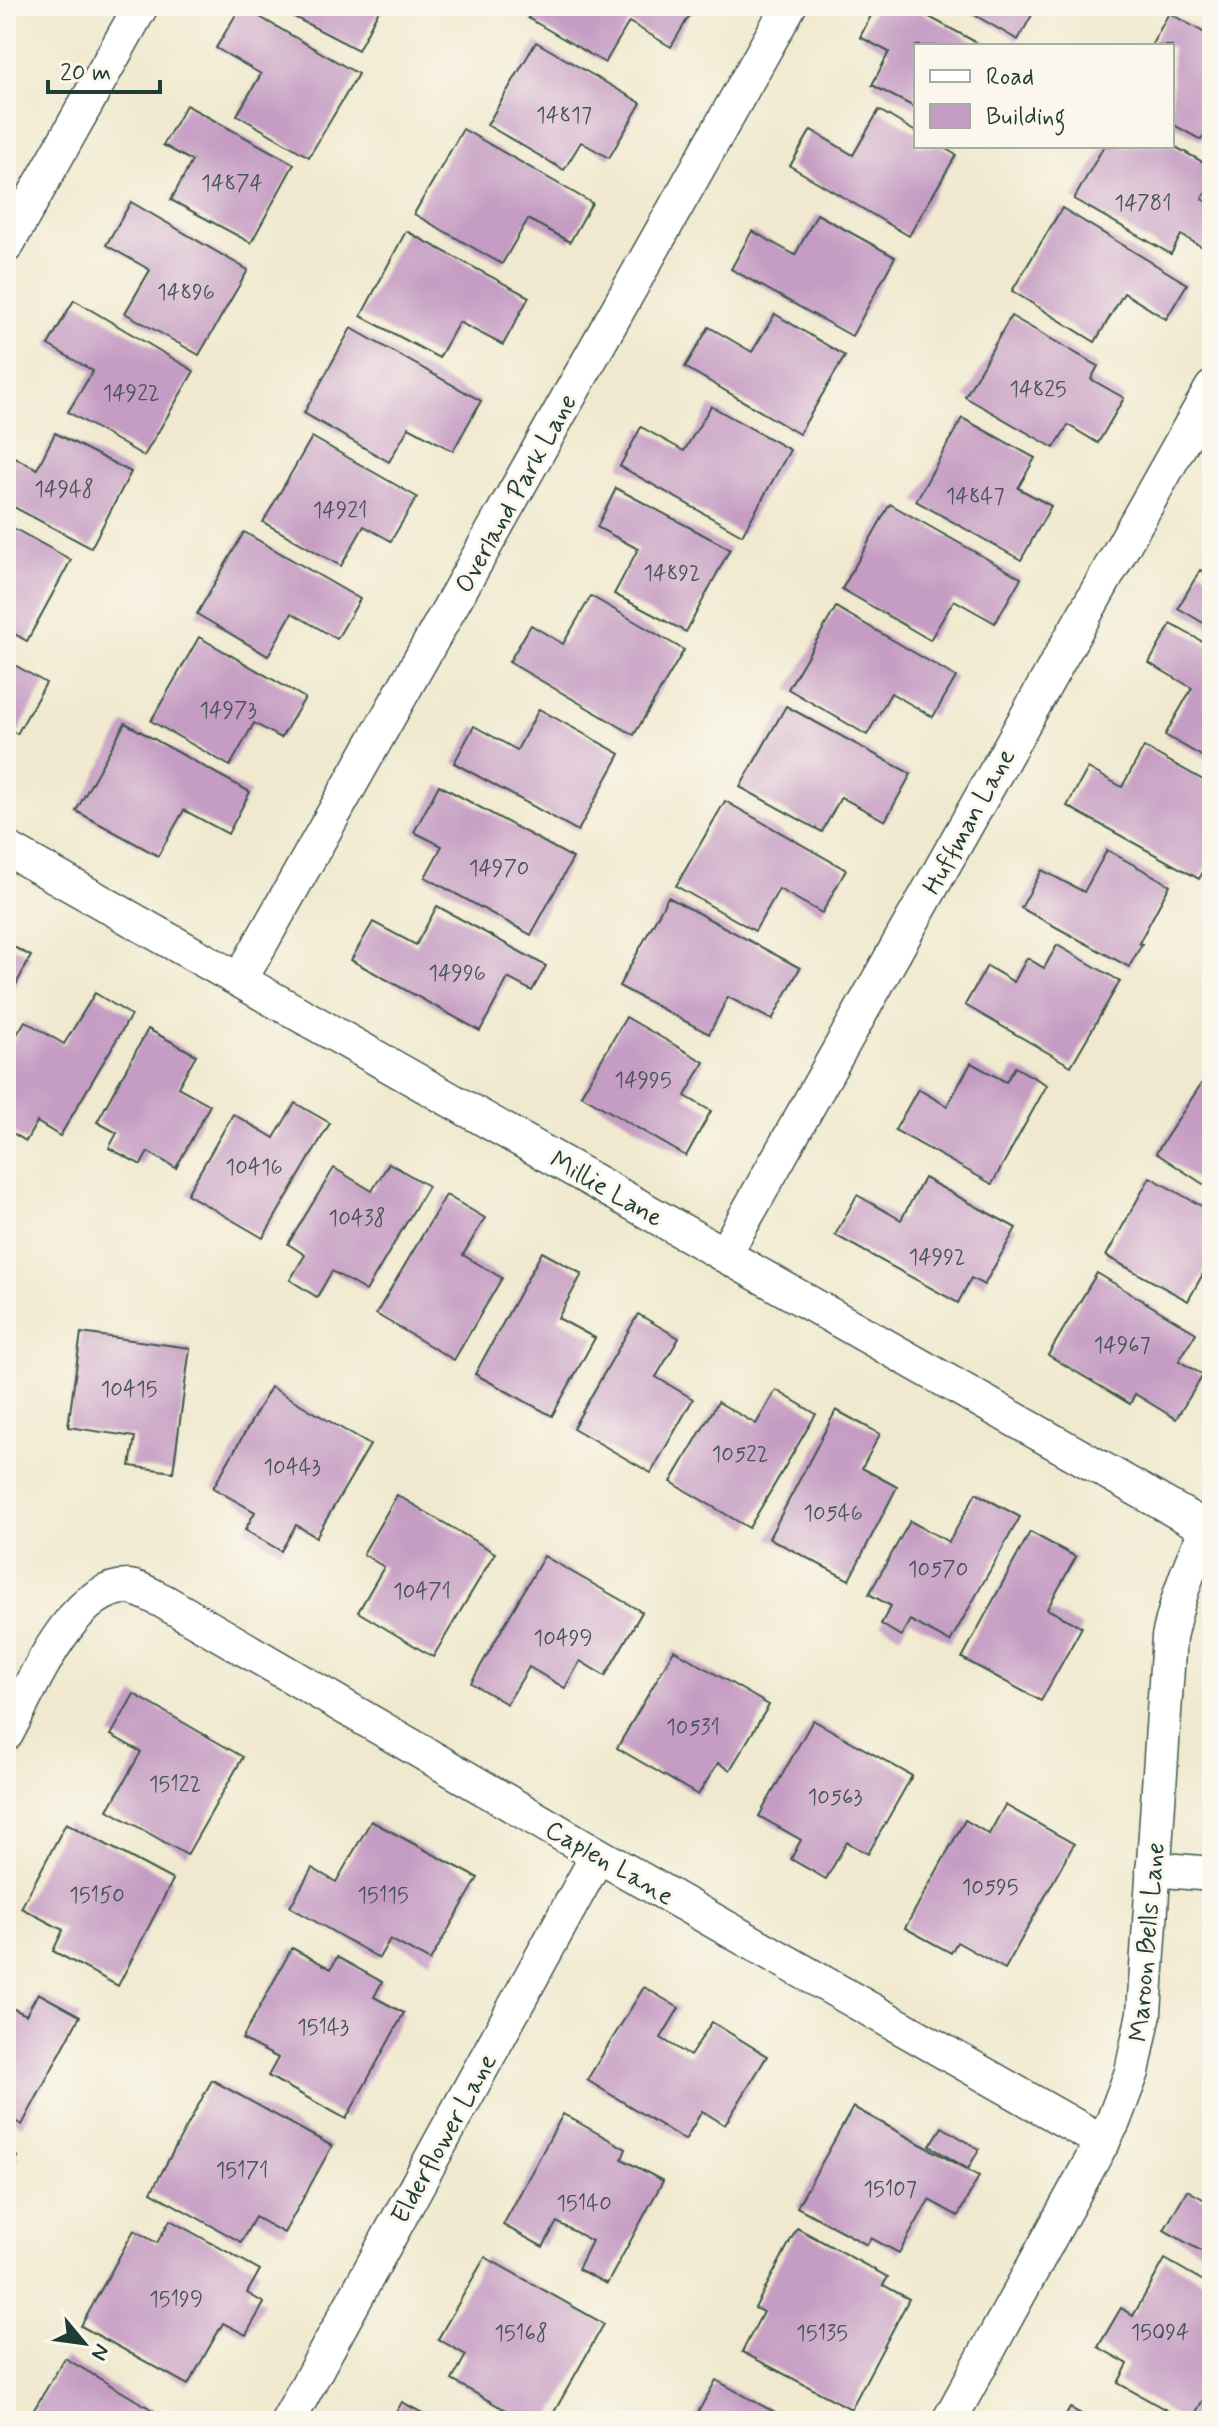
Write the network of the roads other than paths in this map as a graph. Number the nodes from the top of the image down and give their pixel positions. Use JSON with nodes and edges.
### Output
{"nodes":[{"id":1,"x":141,"y":6,"type":"edge"},
{"id":2,"x":789,"y":6,"type":"edge"},
{"id":3,"x":6,"y":246,"type":"edge"},
{"id":4,"x":1212,"y":388,"type":"edge"},
{"id":5,"x":6,"y":848,"type":"edge"},
{"id":6,"x":240,"y":980,"type":"junction"},
{"id":7,"x":724,"y":1255,"type":"junction"},
{"id":8,"x":1210,"y":1525,"type":"edge"},
{"id":9,"x":6,"y":1734,"type":"edge"},
{"id":10,"x":598,"y":1855,"type":"junction"},
{"id":11,"x":1153,"y":1869,"type":"junction"},
{"id":12,"x":1212,"y":1874,"type":"edge"},
{"id":13,"x":1103,"y":2142,"type":"junction"},
{"id":14,"x":288,"y":2421,"type":"edge"},
{"id":15,"x":949,"y":2421,"type":"edge"}],
"edges":[{"from":1,"to":3,"type":"street"},
{"from":2,"to":6,"type":"street","name":"Overland Park Lane"},
{"from":4,"to":7,"type":"street","name":"Huffman Lane"},
{"from":5,"to":6,"type":"street","name":"Millie Lane"},
{"from":6,"to":7,"type":"street","name":"Millie Lane"},
{"from":7,"to":8,"type":"street","name":"Millie Lane"},
{"from":8,"to":11,"type":"street","name":"Maroon Bells Lane"},
{"from":9,"to":10,"type":"street","name":"Caplen Lane"},
{"from":10,"to":13,"type":"street","name":"Caplen Lane"},
{"from":10,"to":14,"type":"street","name":"Elderflower Lane"},
{"from":11,"to":12,"type":"street"},
{"from":11,"to":13,"type":"street","name":"Maroon Bells Lane"},
{"from":13,"to":15,"type":"street","name":"Maroon Bells Lane"}]}
